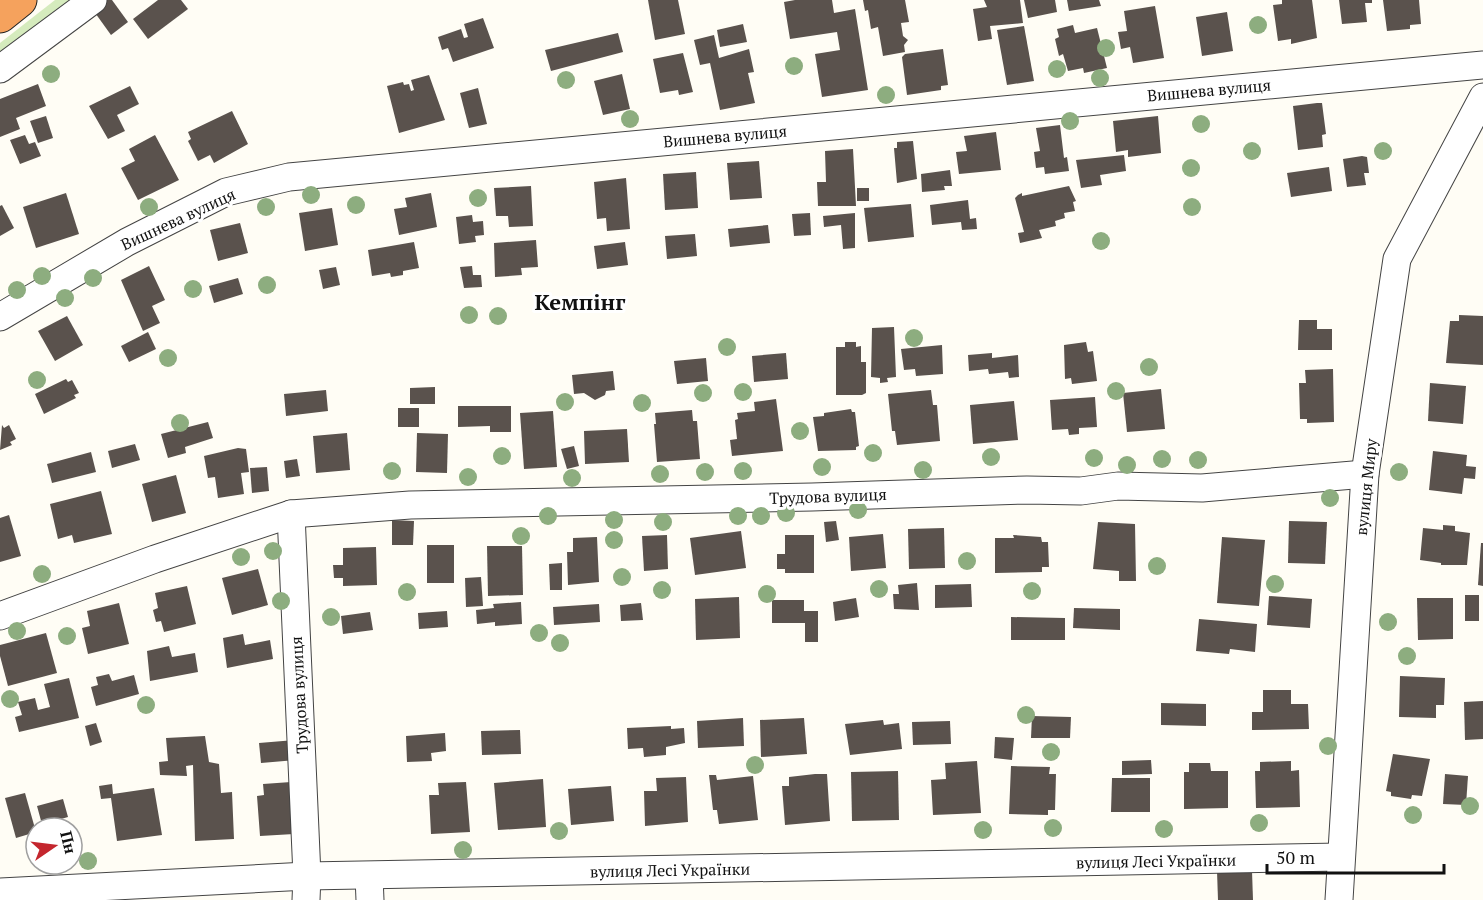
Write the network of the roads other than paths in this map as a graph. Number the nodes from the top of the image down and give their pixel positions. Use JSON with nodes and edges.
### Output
{"nodes":[{"id":1,"x":21,"y":0,"type":"edge"},
{"id":2,"x":93,"y":0,"type":"edge"},
{"id":3,"x":0,"y":16,"type":"edge"},
{"id":4,"x":1483,"y":64,"type":"edge"},
{"id":5,"x":0,"y":69,"type":"edge"},
{"id":6,"x":1483,"y":98,"type":"edge"},
{"id":7,"x":0,"y":317,"type":"edge"},
{"id":8,"x":1365,"y":474,"type":"junction"},
{"id":9,"x":291,"y":514,"type":"junction"},
{"id":10,"x":0,"y":616,"type":"edge"},
{"id":11,"x":1340,"y":857,"type":"junction"},
{"id":12,"x":306,"y":888,"type":"edge"},
{"id":13,"x":370,"y":888,"type":"edge"},
{"id":14,"x":0,"y":892,"type":"edge"},
{"id":15,"x":1339,"y":900,"type":"edge"}],
"edges":[{"from":1,"to":3,"type":"highway"},
{"from":2,"to":5,"type":"street"},
{"from":4,"to":7,"type":"street","name":"Вишнева вулиця"},
{"from":6,"to":8,"type":"street","name":"вулиця Миру"},
{"from":8,"to":9,"type":"street","name":"Трудова вулиця"},
{"from":8,"to":11,"type":"street","name":"вулиця Миру"},
{"from":9,"to":10,"type":"street","name":"Трудова вулиця"},
{"from":9,"to":12,"type":"street","name":"Трудова вулиця"},
{"from":11,"to":13,"type":"street","name":"вулиця Лесі Українки"},
{"from":11,"to":15,"type":"street","name":"вулиця Миру"},
{"from":12,"to":13,"type":"street","name":"вулиця Лесі Українки"},
{"from":12,"to":14,"type":"street","name":"вулиця Лесі Українки"}]}
